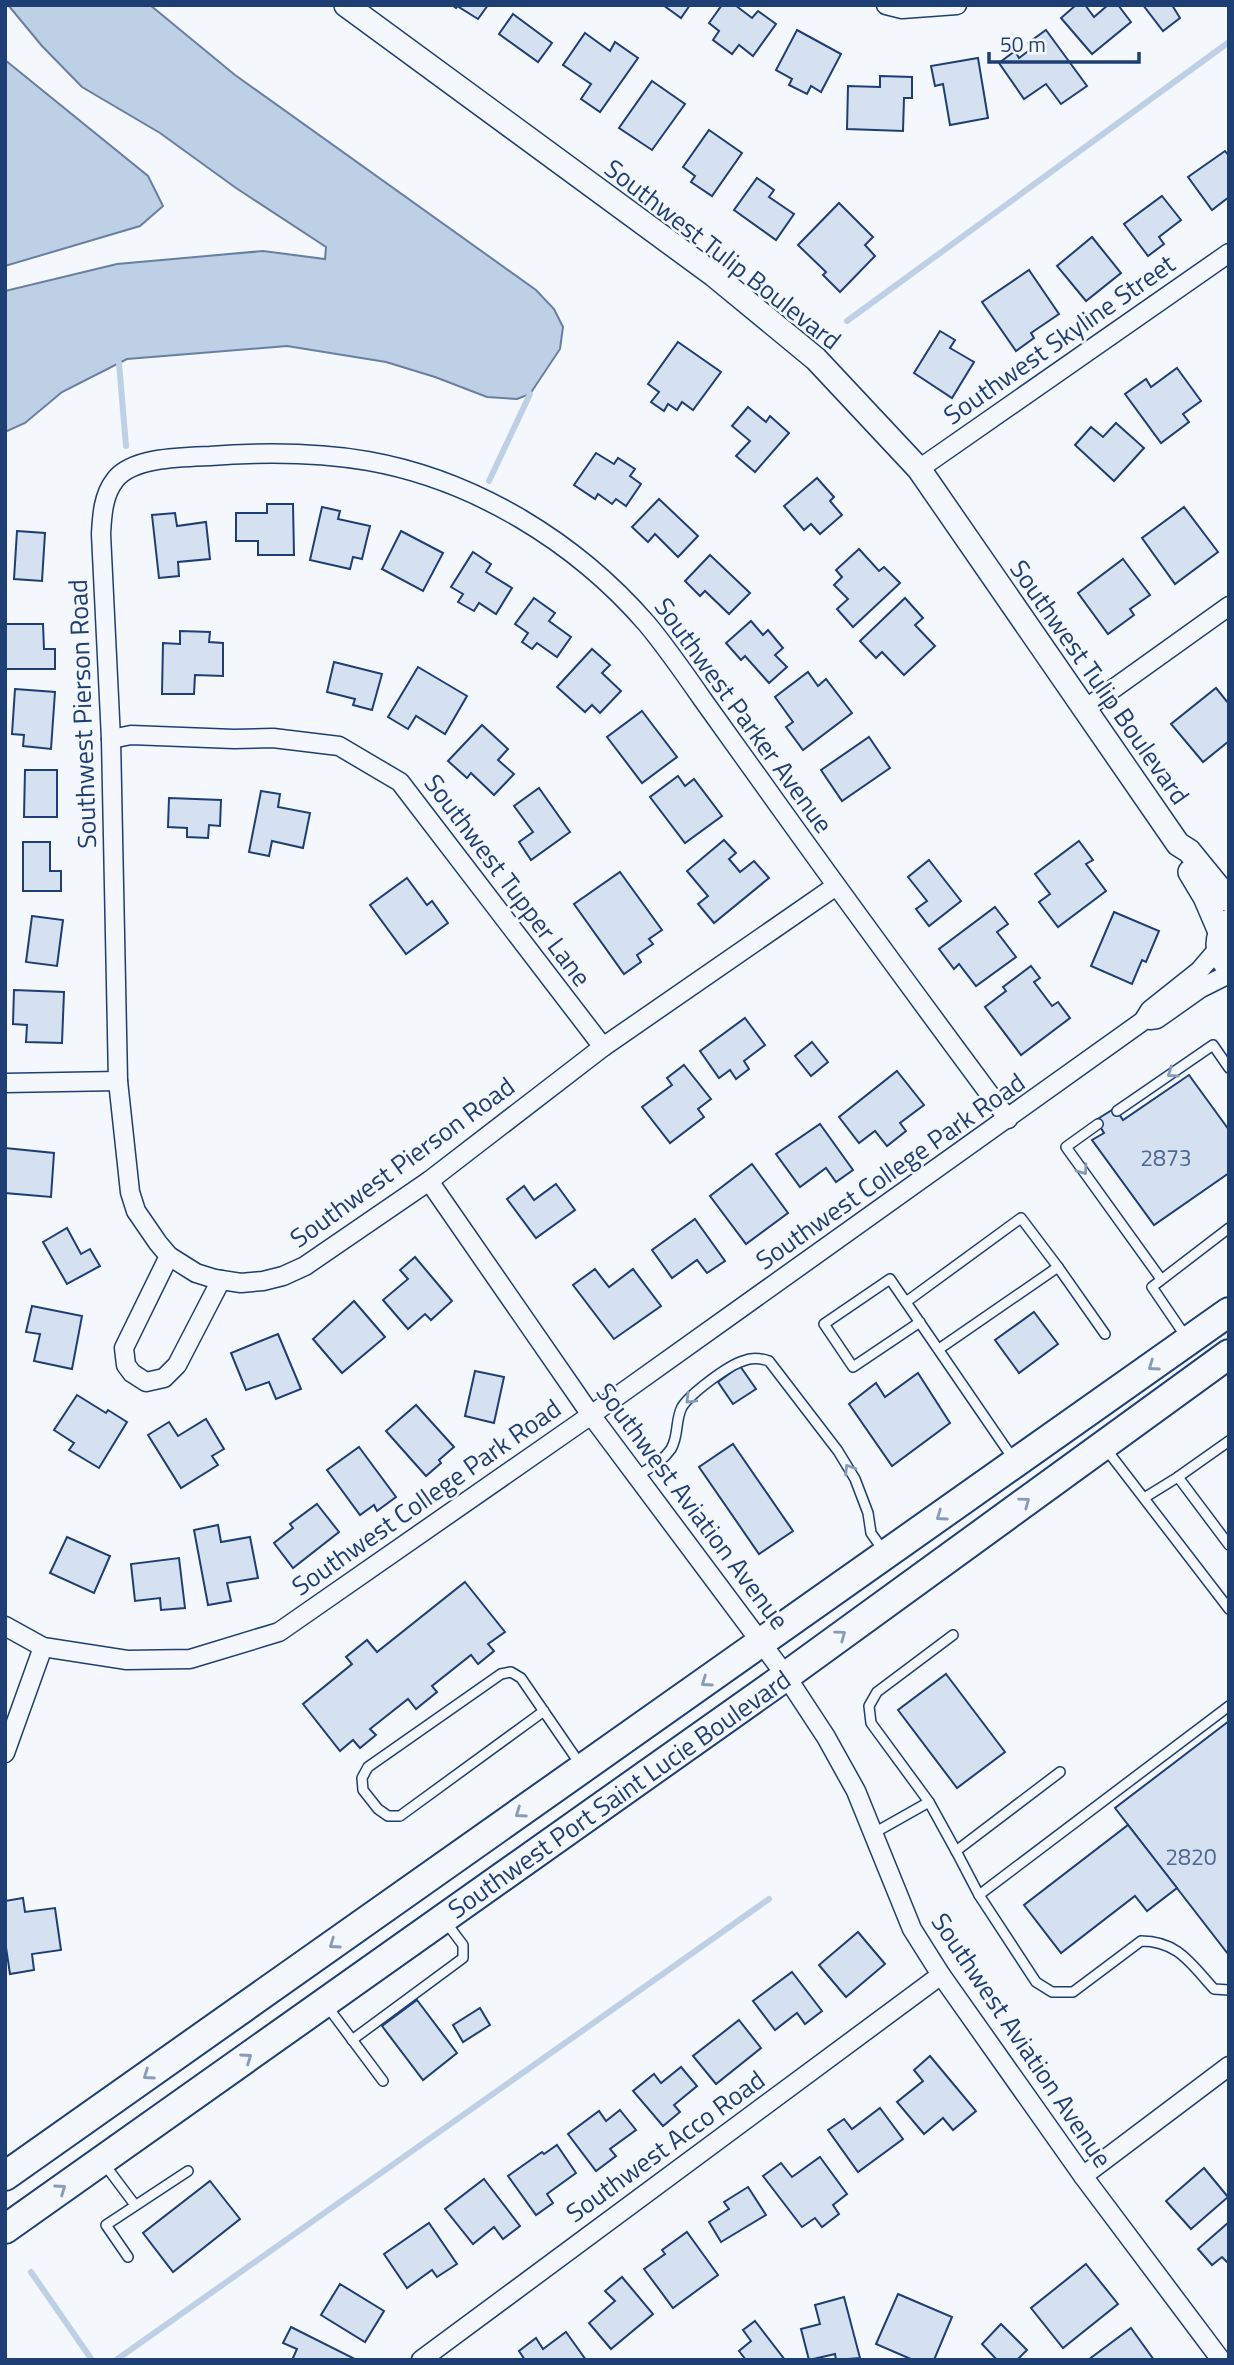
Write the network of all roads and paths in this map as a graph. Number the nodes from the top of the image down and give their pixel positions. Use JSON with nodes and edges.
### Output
{"nodes":[{"id":1,"x":346,"y":5,"type":"edge"},
{"id":2,"x":886,"y":5,"type":"edge"},
{"id":3,"x":957,"y":5,"type":"edge"},
{"id":4,"x":1229,"y":253,"type":"edge"},
{"id":5,"x":919,"y":469,"type":"junction"},
{"id":6,"x":101,"y":534,"type":"joint"},
{"id":7,"x":1229,"y":606,"type":"edge"},
{"id":8,"x":1085,"y":709,"type":"junction"},
{"id":9,"x":111,"y":739,"type":"junction"},
{"id":10,"x":1178,"y":844,"type":"junction"},
{"id":11,"x":836,"y":886,"type":"junction"},
{"id":12,"x":1229,"y":900,"type":"edge"},
{"id":13,"x":1224,"y":943,"type":"edge"},
{"id":14,"x":1229,"y":974,"type":"edge"},
{"id":15,"x":1143,"y":1021,"type":"junction"},
{"id":16,"x":603,"y":1047,"type":"junction"},
{"id":17,"x":1226,"y":1057,"type":"edge"},
{"id":18,"x":1229,"y":1068,"type":"edge"},
{"id":19,"x":118,"y":1081,"type":"junction"},
{"id":20,"x":5,"y":1083,"type":"edge"},
{"id":21,"x":1117,"y":1111,"type":"dead end"},
{"id":22,"x":1008,"y":1119,"type":"junction"},
{"id":23,"x":1098,"y":1124,"type":"dead end"},
{"id":24,"x":429,"y":1181,"type":"junction"},
{"id":25,"x":1229,"y":1228,"type":"edge"},
{"id":26,"x":169,"y":1256,"type":"junction"},
{"id":27,"x":1058,"y":1267,"type":"junction"},
{"id":28,"x":1161,"y":1279,"type":"junction"},
{"id":29,"x":220,"y":1280,"type":"junction"},
{"id":30,"x":906,"y":1302,"type":"junction"},
{"id":31,"x":1229,"y":1312,"type":"edge"},
{"id":32,"x":920,"y":1322,"type":"junction"},
{"id":33,"x":1105,"y":1334,"type":"dead end"},
{"id":34,"x":1189,"y":1341,"type":"junction"},
{"id":35,"x":939,"y":1349,"type":"junction"},
{"id":36,"x":1229,"y":1354,"type":"edge"},
{"id":37,"x":591,"y":1415,"type":"junction"},
{"id":38,"x":1229,"y":1441,"type":"edge"},
{"id":39,"x":1103,"y":1445,"type":"junction"},
{"id":40,"x":1016,"y":1462,"type":"junction"},
{"id":41,"x":637,"y":1476,"type":"junction"},
{"id":42,"x":1178,"y":1477,"type":"junction"},
{"id":43,"x":1144,"y":1498,"type":"junction"},
{"id":44,"x":879,"y":1544,"type":"junction"},
{"id":45,"x":1229,"y":1545,"type":"edge"},
{"id":46,"x":1229,"y":1609,"type":"edge"},
{"id":47,"x":5,"y":1626,"type":"edge"},
{"id":48,"x":953,"y":1635,"type":"dead end"},
{"id":49,"x":761,"y":1643,"type":"junction"},
{"id":50,"x":43,"y":1647,"type":"junction"},
{"id":51,"x":786,"y":1675,"type":"junction"},
{"id":52,"x":1229,"y":1706,"type":"edge"},
{"id":53,"x":544,"y":1712,"type":"junction"},
{"id":54,"x":5,"y":1753,"type":"edge"},
{"id":55,"x":583,"y":1769,"type":"junction"},
{"id":56,"x":1059,"y":1772,"type":"dead end"},
{"id":57,"x":929,"y":1802,"type":"junction"},
{"id":58,"x":874,"y":1833,"type":"junction"},
{"id":59,"x":956,"y":1851,"type":"junction"},
{"id":60,"x":979,"y":1895,"type":"junction"},
{"id":61,"x":443,"y":1919,"type":"junction"},
{"id":62,"x":941,"y":1975,"type":"junction"},
{"id":63,"x":1229,"y":1990,"type":"edge"},
{"id":64,"x":324,"y":2002,"type":"junction"},
{"id":65,"x":352,"y":2040,"type":"junction"},
{"id":66,"x":1229,"y":2066,"type":"edge"},
{"id":67,"x":383,"y":2081,"type":"dead end"},
{"id":68,"x":102,"y":2160,"type":"junction"},
{"id":69,"x":188,"y":2171,"type":"dead end"},
{"id":70,"x":5,"y":2175,"type":"edge"},
{"id":71,"x":1083,"y":2176,"type":"junction"},
{"id":72,"x":135,"y":2205,"type":"junction"},
{"id":73,"x":5,"y":2229,"type":"edge"},
{"id":74,"x":128,"y":2258,"type":"dead end"},
{"id":75,"x":421,"y":2360,"type":"edge"},
{"id":76,"x":1221,"y":2360,"type":"edge"}],
"edges":[{"from":1,"to":5,"type":"street","name":"Southwest Tulip Boulevard"},
{"from":2,"to":3,"type":"street"},
{"from":4,"to":5,"type":"street","name":"Southwest Skyline Street"},
{"from":5,"to":8,"type":"street","name":"Southwest Tulip Boulevard"},
{"from":6,"to":9,"type":"street","name":"Southwest Pierson Road"},
{"from":6,"to":11,"type":"street","name":"Southwest Parker Avenue"},
{"from":7,"to":8,"type":"street"},
{"from":8,"to":10,"type":"street","name":"Southwest Tulip Boulevard"},
{"from":9,"to":16,"type":"street","name":"Southwest Tupper Lane"},
{"from":9,"to":19,"type":"street","name":"Southwest Pierson Road"},
{"from":10,"to":12,"type":"street","name":"Southwest Tulip Boulevard"},
{"from":10,"to":13,"type":"street","name":"Southwest Tulip Boulevard"},
{"from":11,"to":16,"type":"street","name":"Southwest Pierson Road"},
{"from":11,"to":22,"type":"street","name":"Southwest Parker Avenue"},
{"from":13,"to":15,"type":"street","name":"Southwest College Park Road"},
{"from":14,"to":15,"type":"street","name":"Southwest College Park Road"},
{"from":15,"to":22,"type":"street","name":"Southwest College Park Road"},
{"from":16,"to":24,"type":"street","name":"Southwest Pierson Road"},
{"from":17,"to":18,"type":"lane"},
{"from":17,"to":21,"type":"lane","one_way":true},
{"from":19,"to":20,"type":"street"},
{"from":19,"to":26,"type":"street","name":"Southwest Pierson Road"},
{"from":22,"to":37,"type":"street","name":"Southwest College Park Road"},
{"from":23,"to":28,"type":"lane","one_way":true},
{"from":24,"to":29,"type":"street","name":"Southwest Pierson Road"},
{"from":24,"to":37,"type":"street","name":"Southwest Aviation Avenue"},
{"from":25,"to":28,"type":"lane"},
{"from":26,"to":29,"type":"street","name":"Southwest Pierson Road"},
{"from":26,"to":29,"type":"street"},
{"from":27,"to":30,"type":"lane"},
{"from":27,"to":33,"type":"lane"},
{"from":27,"to":35,"type":"lane"},
{"from":28,"to":34,"type":"lane"},
{"from":30,"to":32,"type":"lane"},
{"from":30,"to":32,"type":"lane"},
{"from":31,"to":34,"type":"main road","name":"Southwest Port Saint Lucie Boulevard"},
{"from":32,"to":35,"type":"lane"},
{"from":34,"to":40,"type":"main road","name":"Southwest Port Saint Lucie Boulevard","one_way":true},
{"from":35,"to":40,"type":"lane"},
{"from":36,"to":39,"type":"main road","name":"Southwest Port Saint Lucie Boulevard"},
{"from":37,"to":41,"type":"street","name":"Southwest Aviation Avenue"},
{"from":37,"to":50,"type":"street","name":"Southwest College Park Road"},
{"from":38,"to":42,"type":"lane"},
{"from":39,"to":43,"type":"lane"},
{"from":51,"to":39,"type":"main road","name":"Southwest Port Saint Lucie Boulevard","one_way":true},
{"from":40,"to":44,"type":"main road","name":"Southwest Port Saint Lucie Boulevard","one_way":true},
{"from":44,"to":41,"type":"lane","one_way":true},
{"from":41,"to":49,"type":"street","name":"Southwest Aviation Avenue"},
{"from":42,"to":43,"type":"lane"},
{"from":42,"to":45,"type":"lane"},
{"from":43,"to":46,"type":"lane"},
{"from":44,"to":49,"type":"main road","name":"Southwest Port Saint Lucie Boulevard"},
{"from":47,"to":50,"type":"street","name":"Southwest College Park Road"},
{"from":48,"to":57,"type":"lane"},
{"from":49,"to":51,"type":"street","name":"Southwest Aviation Avenue"},
{"from":49,"to":55,"type":"main road","name":"Southwest Port Saint Lucie Boulevard","one_way":true},
{"from":50,"to":54,"type":"street"},
{"from":51,"to":58,"type":"street","name":"Southwest Aviation Avenue"},
{"from":51,"to":61,"type":"main road","name":"Southwest Port Saint Lucie Boulevard"},
{"from":52,"to":60,"type":"lane"},
{"from":53,"to":53,"type":"lane"},
{"from":53,"to":55,"type":"lane"},
{"from":55,"to":70,"type":"main road","name":"Southwest Port Saint Lucie Boulevard","one_way":true},
{"from":56,"to":59,"type":"lane"},
{"from":57,"to":58,"type":"lane"},
{"from":57,"to":59,"type":"lane"},
{"from":58,"to":62,"type":"street","name":"Southwest Aviation Avenue"},
{"from":59,"to":60,"type":"lane"},
{"from":60,"to":63,"type":"lane"},
{"from":61,"to":64,"type":"main road","name":"Southwest Port Saint Lucie Boulevard"},
{"from":61,"to":65,"type":"lane"},
{"from":62,"to":71,"type":"street","name":"Southwest Aviation Avenue"},
{"from":62,"to":75,"type":"street","name":"Southwest Acco Road"},
{"from":64,"to":65,"type":"lane"},
{"from":68,"to":64,"type":"main road","name":"Southwest Port Saint Lucie Boulevard","one_way":true},
{"from":65,"to":67,"type":"lane"},
{"from":66,"to":71,"type":"street"},
{"from":68,"to":72,"type":"lane"},
{"from":73,"to":68,"type":"main road","name":"Southwest Port Saint Lucie Boulevard","one_way":true},
{"from":69,"to":72,"type":"lane"},
{"from":71,"to":76,"type":"street","name":"Southwest Aviation Avenue"},
{"from":72,"to":74,"type":"lane"}]}
